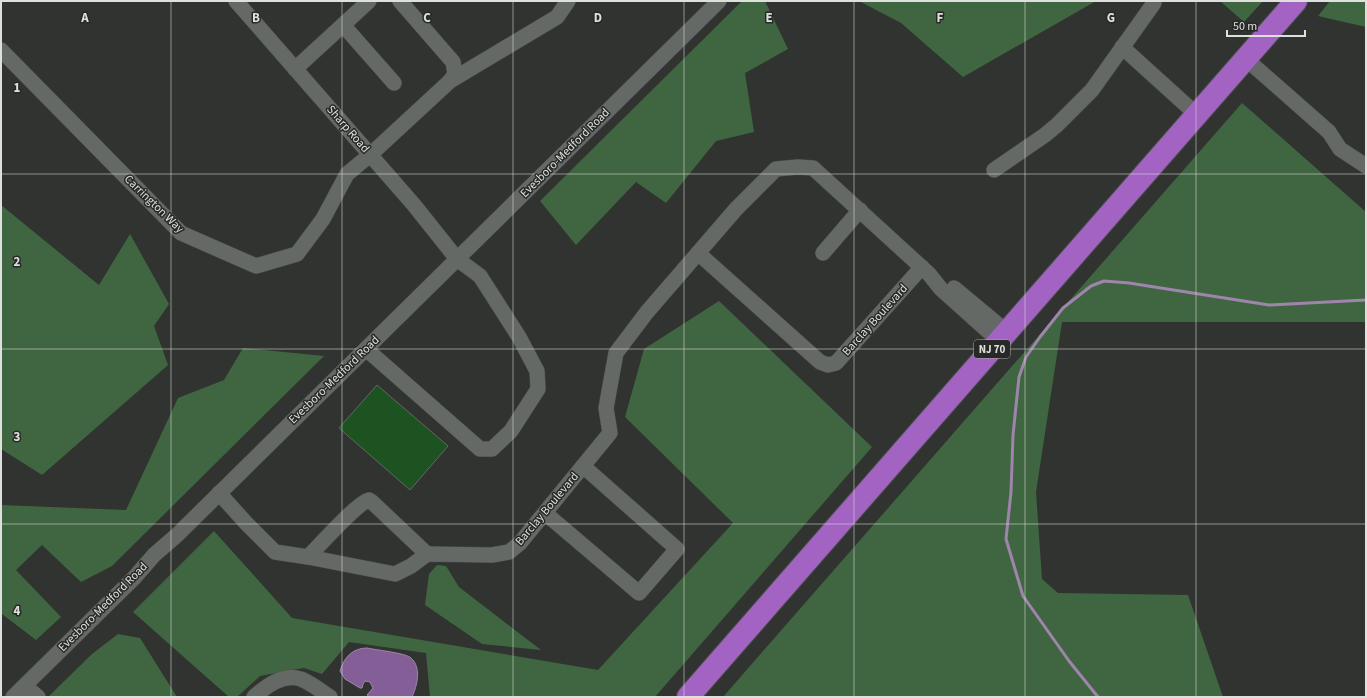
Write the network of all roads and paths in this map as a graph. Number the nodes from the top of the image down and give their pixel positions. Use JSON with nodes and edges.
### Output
{"nodes":[{"id":1,"x":236,"y":1,"type":"edge"},
{"id":2,"x":370,"y":1,"type":"edge"},
{"id":3,"x":400,"y":1,"type":"edge"},
{"id":4,"x":568,"y":1,"type":"edge"},
{"id":5,"x":719,"y":1,"type":"edge"},
{"id":6,"x":1296,"y":1,"type":"edge"},
{"id":7,"x":1154,"y":3,"type":"dead end"},
{"id":8,"x":343,"y":25,"type":"junction"},
{"id":9,"x":1122,"y":47,"type":"junction"},
{"id":10,"x":1,"y":50,"type":"edge"},
{"id":11,"x":1246,"y":59,"type":"junction"},
{"id":12,"x":295,"y":69,"type":"junction"},
{"id":13,"x":450,"y":81,"type":"junction"},
{"id":14,"x":394,"y":83,"type":"dead end"},
{"id":15,"x":1196,"y":114,"type":"junction"},
{"id":16,"x":370,"y":155,"type":"junction"},
{"id":17,"x":1366,"y":166,"type":"edge"},
{"id":18,"x":994,"y":170,"type":"dead end"},
{"id":19,"x":860,"y":210,"type":"junction"},
{"id":20,"x":698,"y":253,"type":"junction"},
{"id":21,"x":823,"y":253,"type":"dead end"},
{"id":22,"x":457,"y":259,"type":"junction"},
{"id":23,"x":925,"y":270,"type":"junction"},
{"id":24,"x":1003,"y":336,"type":"junction"},
{"id":25,"x":366,"y":349,"type":"junction"},
{"id":26,"x":583,"y":466,"type":"junction"},
{"id":27,"x":219,"y":493,"type":"junction"},
{"id":28,"x":545,"y":513,"type":"junction"},
{"id":29,"x":427,"y":554,"type":"junction"},
{"id":30,"x":308,"y":557,"type":"junction"},
{"id":31,"x":25,"y":686,"type":"junction"},
{"id":32,"x":13,"y":697,"type":"edge"},
{"id":33,"x":38,"y":697,"type":"edge"},
{"id":34,"x":254,"y":697,"type":"edge"},
{"id":35,"x":330,"y":697,"type":"edge"},
{"id":36,"x":688,"y":697,"type":"edge"}],
"edges":[{"from":1,"to":12,"type":"street","name":"Sharp Road"},
{"from":2,"to":8,"type":"street"},
{"from":3,"to":13,"type":"street"},
{"from":4,"to":13,"type":"street","name":"Carrington Way"},
{"from":5,"to":22,"type":"street","name":"Evesboro-Medford Road"},
{"from":6,"to":11,"type":"highway","number":"NJ 70"},
{"from":7,"to":9,"type":"street"},
{"from":8,"to":12,"type":"street"},
{"from":8,"to":14,"type":"street"},
{"from":9,"to":15,"type":"street"},
{"from":9,"to":18,"type":"street"},
{"from":10,"to":16,"type":"street","name":"Carrington Way"},
{"from":11,"to":15,"type":"highway","number":"NJ 70"},
{"from":11,"to":17,"type":"street"},
{"from":12,"to":16,"type":"street","name":"Sharp Road"},
{"from":13,"to":16,"type":"street","name":"Carrington Way"},
{"from":15,"to":24,"type":"highway","number":"NJ 70"},
{"from":16,"to":22,"type":"street","name":"Sharp Road"},
{"from":19,"to":20,"type":"street","name":"Barclay Boulevard"},
{"from":19,"to":21,"type":"street"},
{"from":19,"to":23,"type":"street","name":"Barclay Boulevard"},
{"from":20,"to":23,"type":"street","name":"Barclay Boulevard"},
{"from":20,"to":26,"type":"street","name":"Barclay Boulevard"},
{"from":22,"to":25,"type":"street","name":"Evesboro-Medford Road"},
{"from":22,"to":25,"type":"street","name":"Sharp Road"},
{"from":23,"to":24,"type":"street","name":"Barclay Boulevard"},
{"from":24,"to":36,"type":"highway","number":"NJ 70"},
{"from":25,"to":27,"type":"street","name":"Evesboro-Medford Road"},
{"from":26,"to":28,"type":"street","name":"Barclay Boulevard"},
{"from":26,"to":28,"type":"street"},
{"from":27,"to":30,"type":"street"},
{"from":27,"to":31,"type":"street","name":"Evesboro-Medford Road"},
{"from":28,"to":29,"type":"street","name":"Barclay Boulevard"},
{"from":29,"to":30,"type":"street"},
{"from":29,"to":30,"type":"street"},
{"from":31,"to":32,"type":"street","name":"Evesboro-Medford Road"},
{"from":31,"to":33,"type":"street"},
{"from":34,"to":35,"type":"street"}]}
